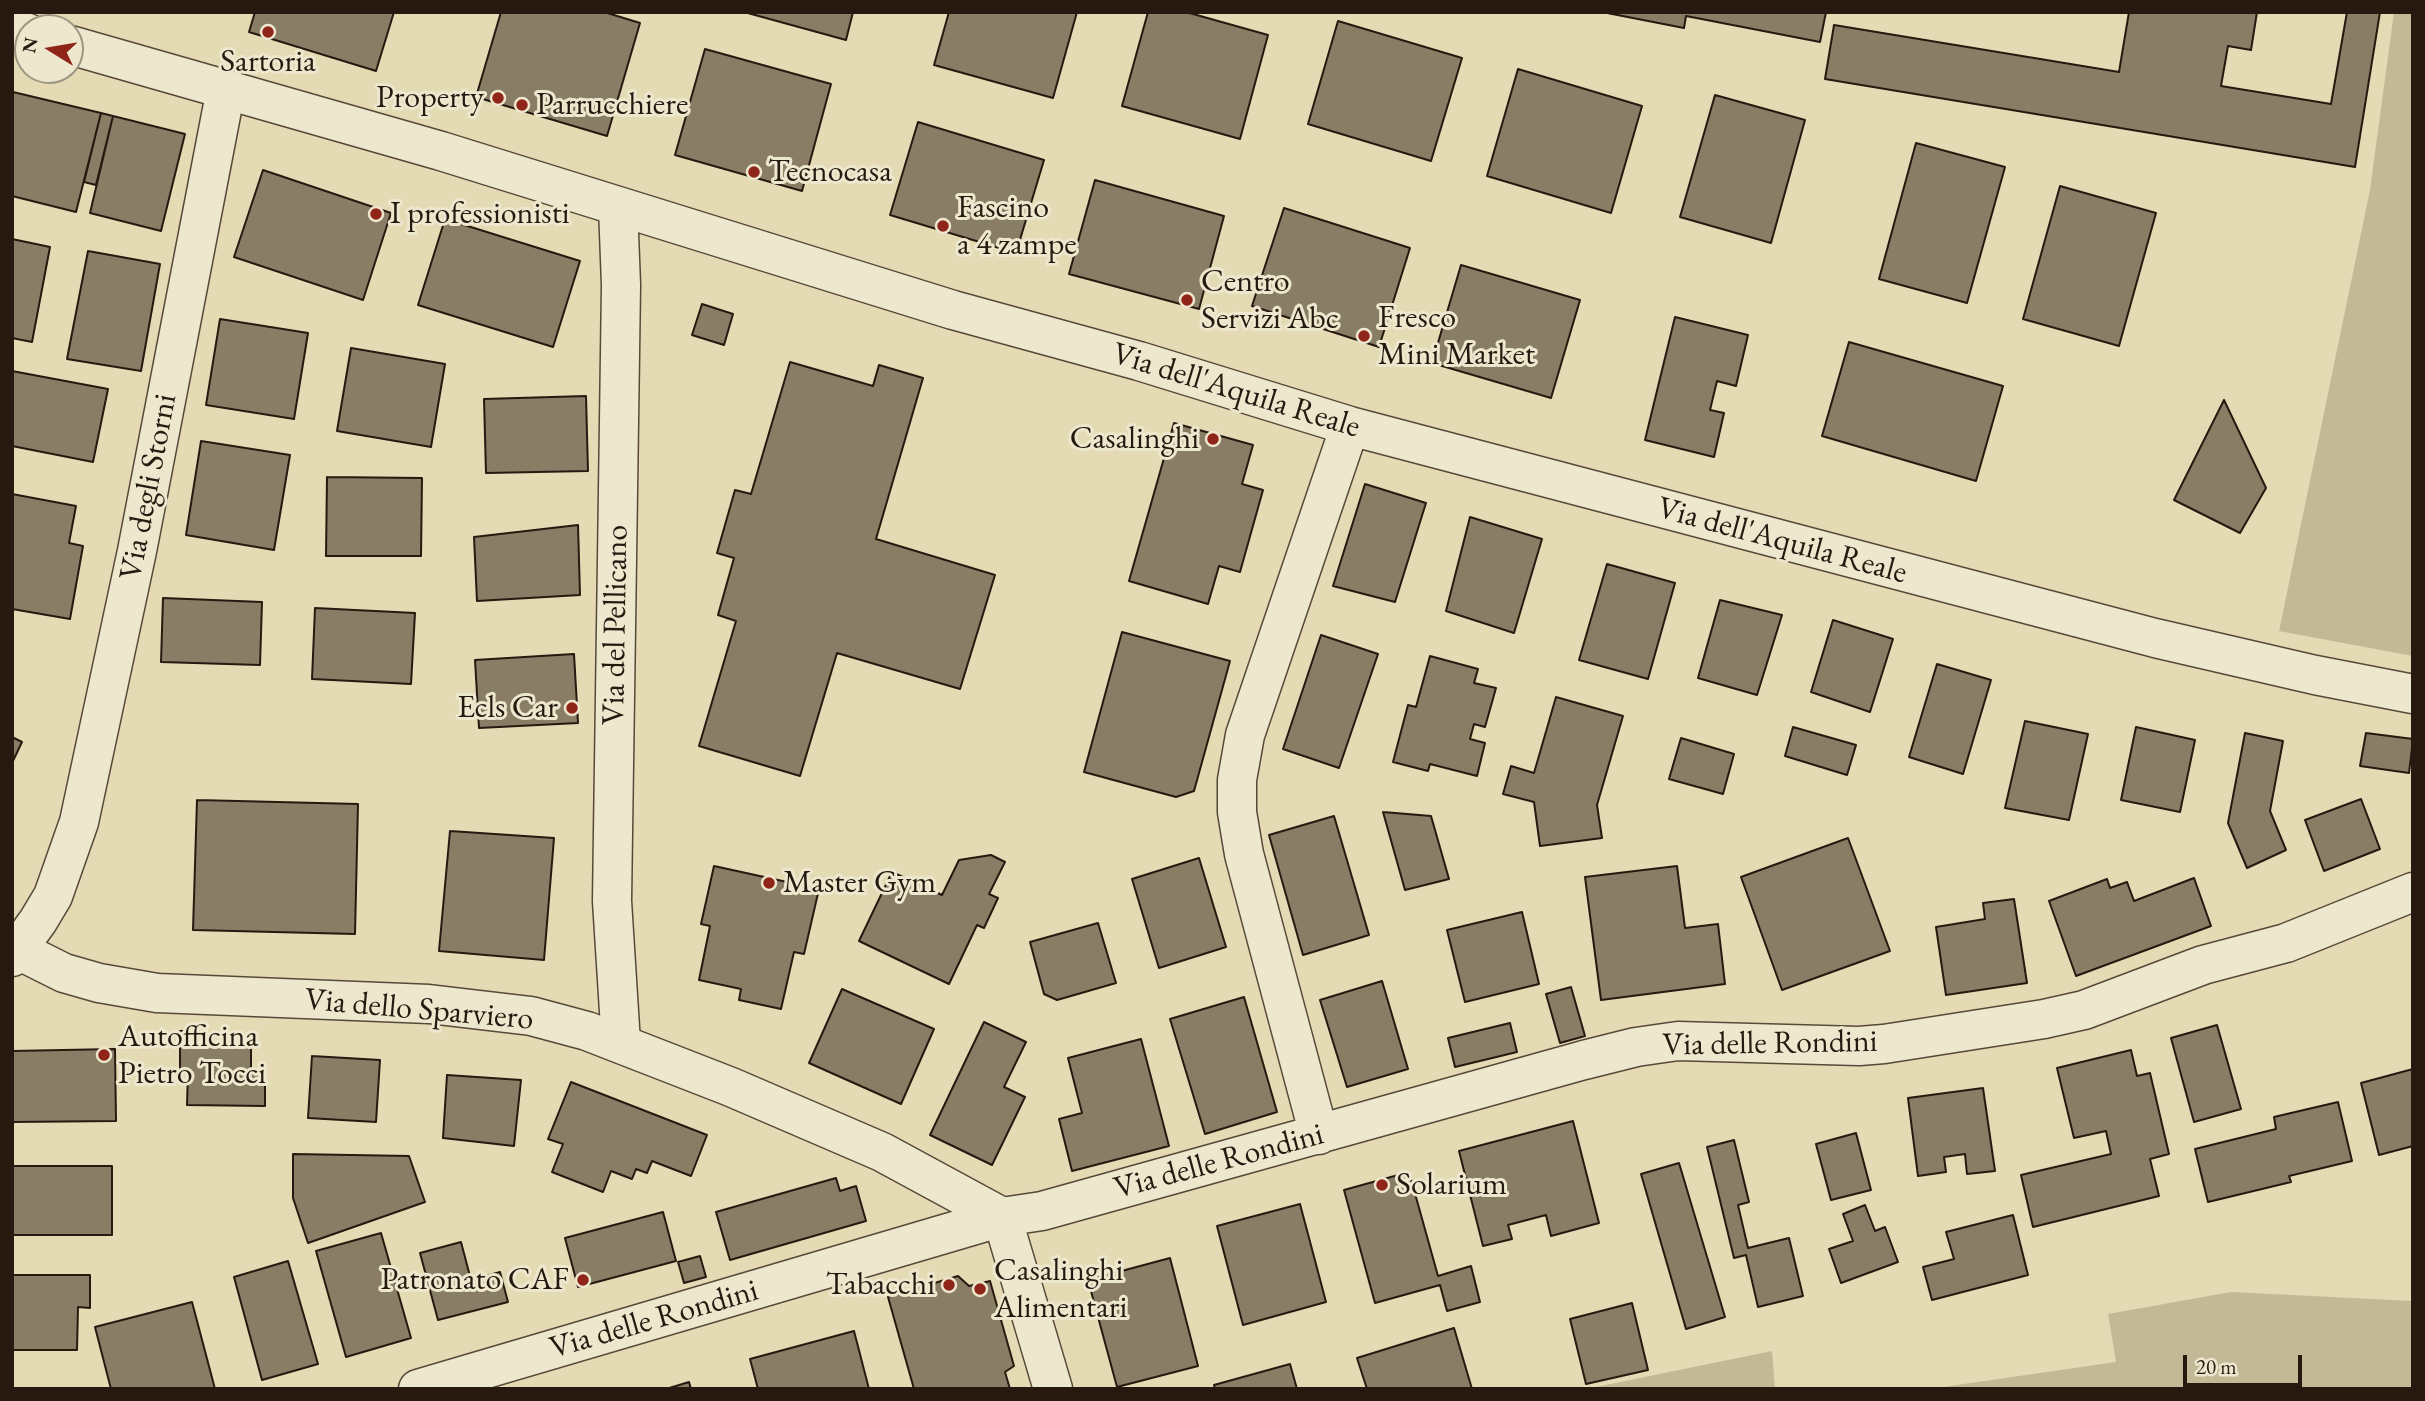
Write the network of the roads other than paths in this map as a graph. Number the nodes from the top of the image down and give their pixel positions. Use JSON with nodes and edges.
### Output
{"nodes":[{"id":1,"x":84,"y":49,"type":"edge"},
{"id":2,"x":226,"y":89,"type":"junction"},
{"id":3,"x":618,"y":207,"type":"junction"},
{"id":4,"x":1350,"y":426,"type":"junction"},
{"id":5,"x":2413,"y":694,"type":"edge"},
{"id":6,"x":2413,"y":892,"type":"edge"},
{"id":7,"x":14,"y":951,"type":"edge"},
{"id":8,"x":621,"y":1043,"type":"junction"},
{"id":9,"x":1319,"y":1135,"type":"junction"},
{"id":10,"x":1002,"y":1217,"type":"junction"},
{"id":11,"x":418,"y":1389,"type":"edge"},
{"id":12,"x":1053,"y":1389,"type":"edge"}],
"edges":[{"from":1,"to":2,"type":"street","name":"Via dell'Aquila Reale"},
{"from":2,"to":3,"type":"street","name":"Via dell'Aquila Reale"},
{"from":2,"to":7,"type":"street","name":"Via degli Storni"},
{"from":3,"to":4,"type":"street","name":"Via dell'Aquila Reale"},
{"from":3,"to":8,"type":"street","name":"Via del Pellicano"},
{"from":4,"to":5,"type":"street","name":"Via dell'Aquila Reale"},
{"from":4,"to":9,"type":"street"},
{"from":6,"to":9,"type":"street","name":"Via delle Rondini"},
{"from":7,"to":8,"type":"street","name":"Via dello Sparviero"},
{"from":8,"to":10,"type":"street","name":"Via dello Sparviero"},
{"from":9,"to":10,"type":"street","name":"Via delle Rondini"},
{"from":10,"to":11,"type":"street","name":"Via delle Rondini"},
{"from":10,"to":12,"type":"street"}]}
